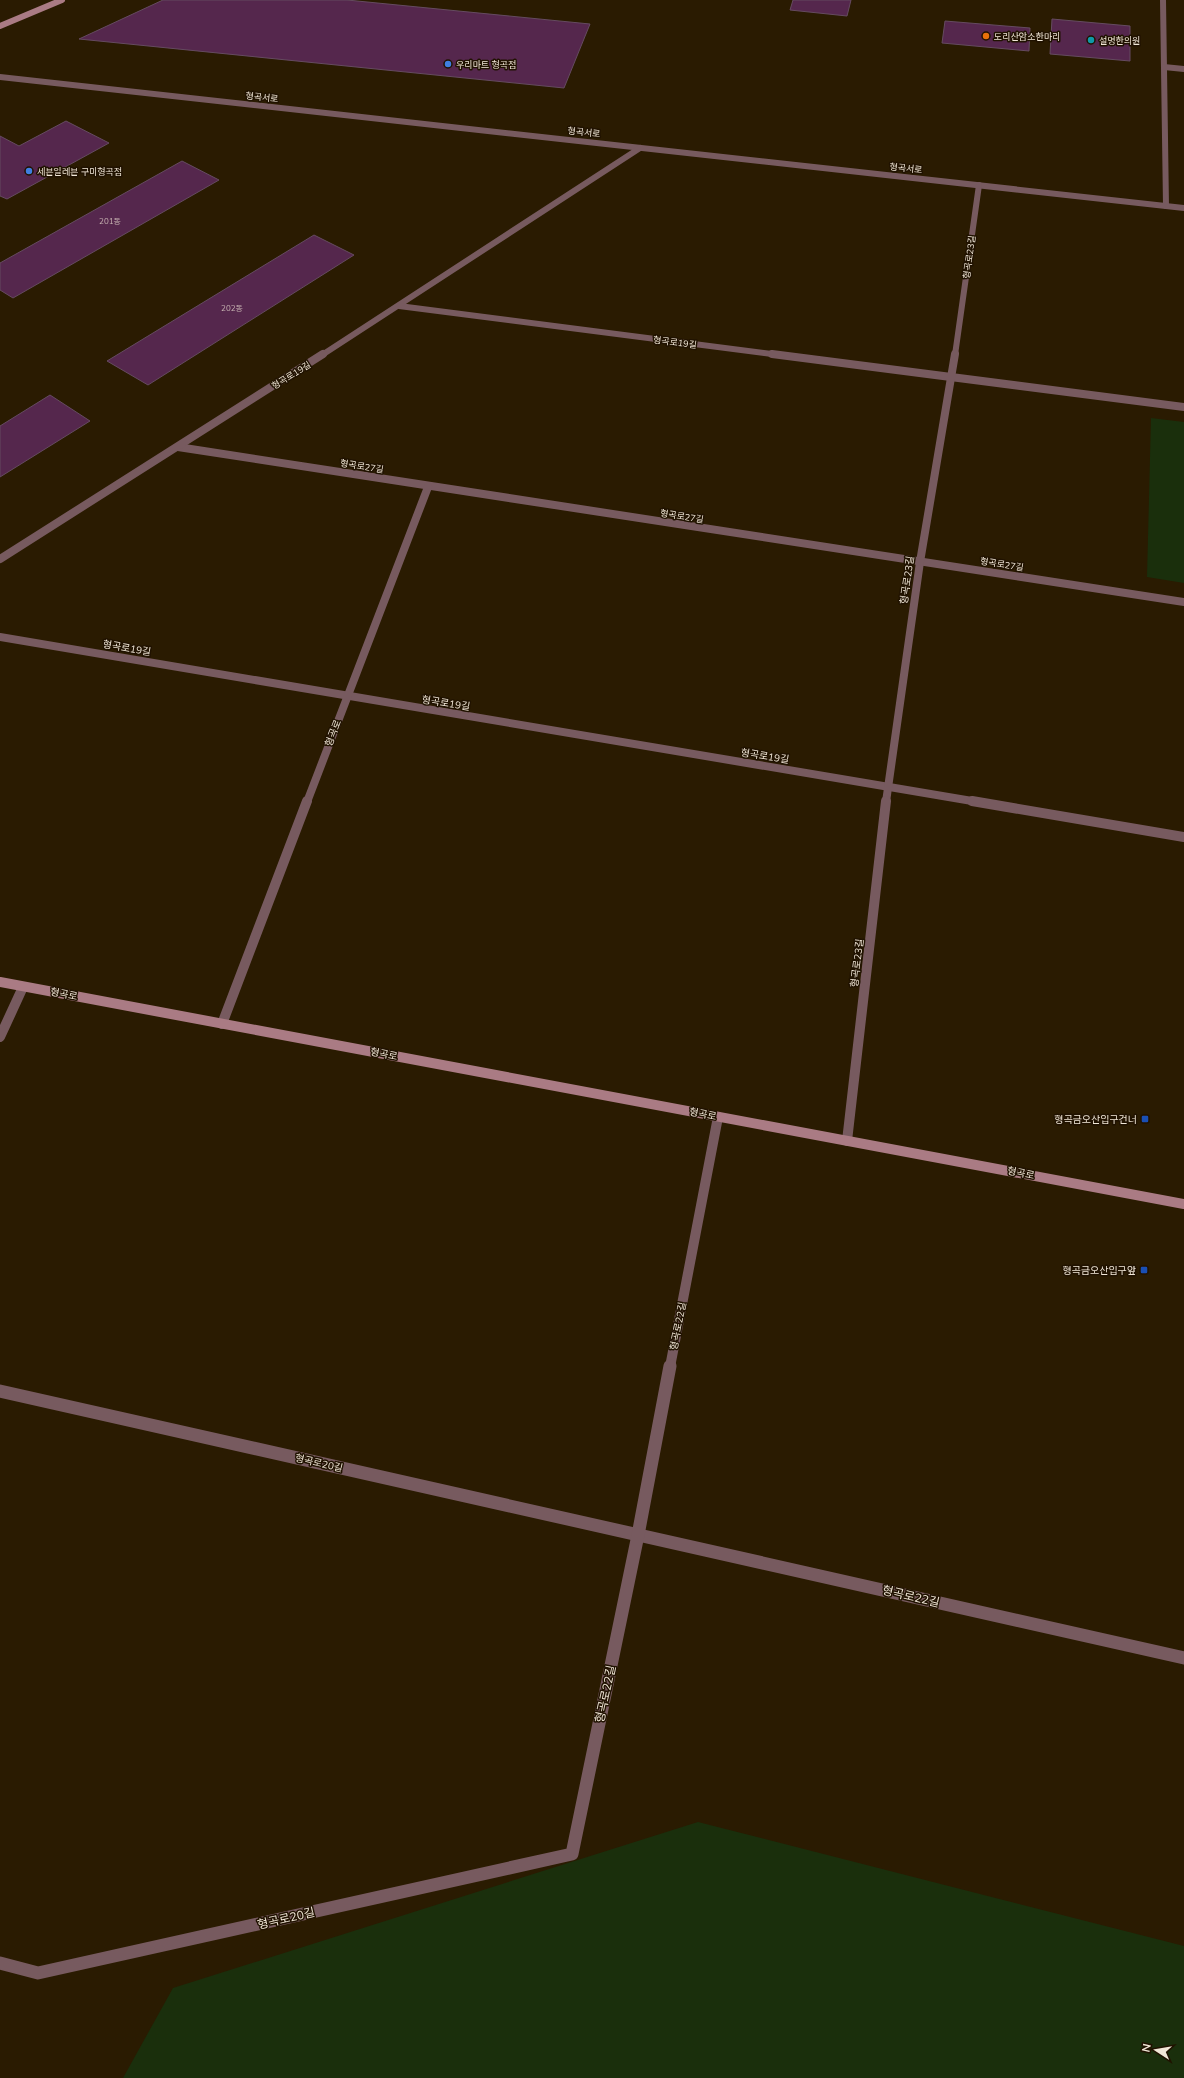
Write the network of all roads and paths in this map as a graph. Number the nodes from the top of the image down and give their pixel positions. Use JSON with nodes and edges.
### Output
{"nodes":[{"id":1,"x":62,"y":0,"type":"edge"},
{"id":2,"x":1163,"y":0,"type":"edge"},
{"id":3,"x":0,"y":26,"type":"edge"},
{"id":4,"x":1164,"y":67,"type":"junction"},
{"id":5,"x":1184,"y":69,"type":"edge"},
{"id":6,"x":0,"y":77,"type":"edge"},
{"id":7,"x":640,"y":148,"type":"junction"},
{"id":8,"x":979,"y":185,"type":"junction"},
{"id":9,"x":1166,"y":206,"type":"junction"},
{"id":10,"x":1184,"y":208,"type":"edge"},
{"id":11,"x":399,"y":306,"type":"junction"},
{"id":12,"x":952,"y":377,"type":"junction"},
{"id":13,"x":1184,"y":407,"type":"edge"},
{"id":14,"x":178,"y":447,"type":"junction"},
{"id":15,"x":428,"y":487,"type":"junction"},
{"id":16,"x":0,"y":560,"type":"edge"},
{"id":17,"x":920,"y":562,"type":"junction"},
{"id":18,"x":1184,"y":602,"type":"edge"},
{"id":19,"x":0,"y":637,"type":"edge"},
{"id":20,"x":347,"y":697,"type":"junction"},
{"id":21,"x":888,"y":788,"type":"junction"},
{"id":22,"x":1184,"y":837,"type":"edge"},
{"id":23,"x":0,"y":982,"type":"edge"},
{"id":24,"x":23,"y":987,"type":"junction"},
{"id":25,"x":222,"y":1024,"type":"junction"},
{"id":26,"x":0,"y":1037,"type":"edge"},
{"id":27,"x":718,"y":1117,"type":"junction"},
{"id":28,"x":847,"y":1141,"type":"junction"},
{"id":29,"x":1184,"y":1204,"type":"edge"},
{"id":30,"x":0,"y":1391,"type":"edge"},
{"id":31,"x":638,"y":1535,"type":"junction"},
{"id":32,"x":1184,"y":1658,"type":"edge"},
{"id":33,"x":572,"y":1854,"type":"joint"},
{"id":34,"x":0,"y":1962,"type":"edge"}],
"edges":[{"from":1,"to":3,"type":"street"},
{"from":2,"to":4,"type":"street"},
{"from":4,"to":5,"type":"street"},
{"from":4,"to":9,"type":"street"},
{"from":6,"to":7,"type":"street","name":"형곡서로"},
{"from":7,"to":8,"type":"street","name":"형곡서로"},
{"from":7,"to":11,"type":"street","name":"형곡로19길"},
{"from":8,"to":9,"type":"street","name":"형곡서로"},
{"from":8,"to":12,"type":"street","name":"형곡로23길"},
{"from":9,"to":10,"type":"street","name":"형곡서로"},
{"from":11,"to":12,"type":"street","name":"형곡로19길"},
{"from":11,"to":14,"type":"street","name":"형곡로19길"},
{"from":12,"to":13,"type":"street"},
{"from":12,"to":17,"type":"street","name":"형곡로23길"},
{"from":14,"to":15,"type":"street","name":"형곡로27길"},
{"from":14,"to":16,"type":"street","name":"형곡로19길"},
{"from":15,"to":17,"type":"street","name":"형곡로27길"},
{"from":15,"to":20,"type":"street","name":"형곡로"},
{"from":17,"to":18,"type":"street","name":"형곡로27길"},
{"from":17,"to":21,"type":"street","name":"형곡로23길"},
{"from":19,"to":20,"type":"street","name":"형곡로19길"},
{"from":20,"to":21,"type":"street","name":"형곡로19길"},
{"from":20,"to":25,"type":"street","name":"형곡로"},
{"from":21,"to":22,"type":"street"},
{"from":21,"to":28,"type":"street","name":"형곡로23길"},
{"from":23,"to":24,"type":"street","name":"형곡로"},
{"from":24,"to":25,"type":"street","name":"형곡로"},
{"from":24,"to":26,"type":"street"},
{"from":25,"to":27,"type":"street","name":"형곡로"},
{"from":27,"to":28,"type":"street","name":"형곡로"},
{"from":27,"to":31,"type":"street","name":"형곡로22길"},
{"from":28,"to":29,"type":"street","name":"형곡로"},
{"from":30,"to":31,"type":"street","name":"형곡로20길"},
{"from":31,"to":32,"type":"street","name":"형곡로22길"},
{"from":31,"to":33,"type":"street","name":"형곡로22길"},
{"from":33,"to":34,"type":"street","name":"형곡로20길"}]}
